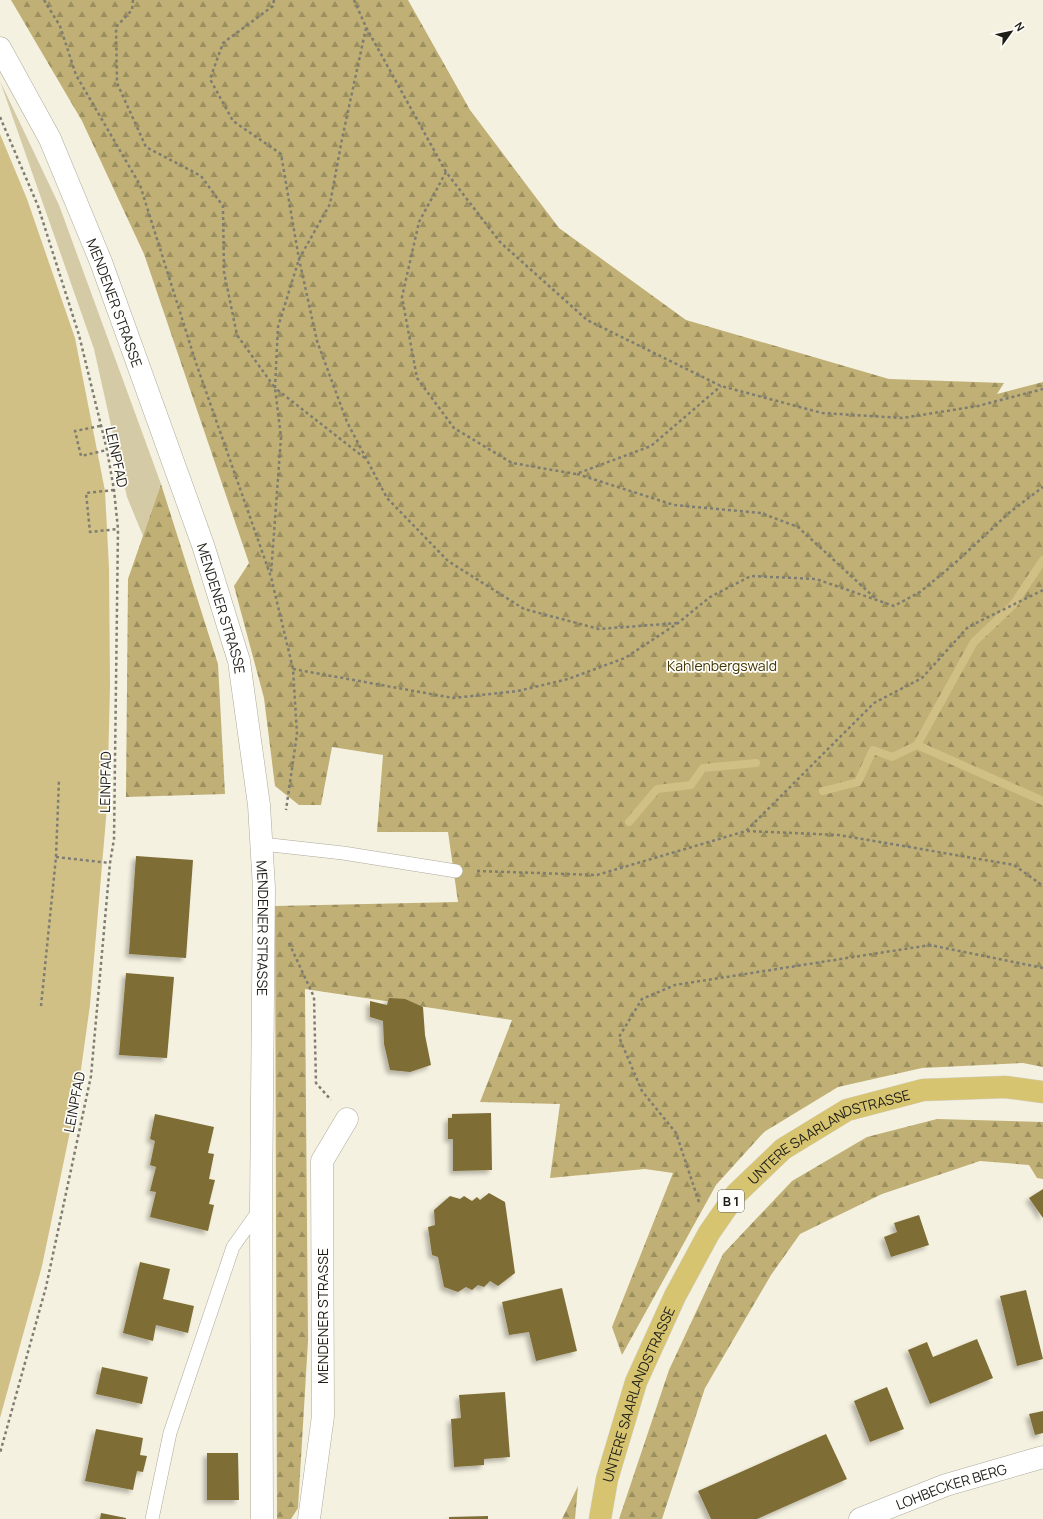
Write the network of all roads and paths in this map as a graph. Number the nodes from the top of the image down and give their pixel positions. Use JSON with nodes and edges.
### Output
{"nodes":[{"id":1,"x":44,"y":0,"type":"edge"},
{"id":2,"x":133,"y":0,"type":"edge"},
{"id":3,"x":274,"y":0,"type":"edge"},
{"id":4,"x":354,"y":0,"type":"edge"},
{"id":5,"x":366,"y":27,"type":"junction"},
{"id":6,"x":0,"y":48,"type":"edge"},
{"id":7,"x":0,"y":117,"type":"edge"},
{"id":8,"x":446,"y":172,"type":"junction"},
{"id":9,"x":298,"y":259,"type":"junction"},
{"id":10,"x":721,"y":386,"type":"junction"},
{"id":11,"x":275,"y":388,"type":"junction"},
{"id":12,"x":1043,"y":389,"type":"edge"},
{"id":13,"x":100,"y":426,"type":"junction"},
{"id":14,"x":107,"y":450,"type":"junction"},
{"id":15,"x":367,"y":460,"type":"junction"},
{"id":16,"x":576,"y":474,"type":"junction"},
{"id":17,"x":1043,"y":487,"type":"edge"},
{"id":18,"x":114,"y":490,"type":"junction"},
{"id":19,"x":118,"y":529,"type":"junction"},
{"id":20,"x":271,"y":577,"type":"junction"},
{"id":21,"x":1043,"y":590,"type":"edge"},
{"id":22,"x":875,"y":598,"type":"junction"},
{"id":23,"x":678,"y":623,"type":"junction"},
{"id":24,"x":293,"y":669,"type":"junction"},
{"id":25,"x":59,"y":779,"type":"dead end"},
{"id":26,"x":746,"y":831,"type":"junction"},
{"id":27,"x":272,"y":845,"type":"junction"},
{"id":28,"x":293,"y":856,"type":"dead end"},
{"id":29,"x":56,"y":857,"type":"junction"},
{"id":30,"x":110,"y":863,"type":"junction"},
{"id":31,"x":456,"y":871,"type":"joint"},
{"id":32,"x":1043,"y":886,"type":"edge"},
{"id":33,"x":288,"y":939,"type":"dead end"},
{"id":34,"x":1043,"y":968,"type":"edge"},
{"id":35,"x":41,"y":1006,"type":"dead end"},
{"id":36,"x":1043,"y":1092,"type":"edge"},
{"id":37,"x":347,"y":1119,"type":"joint"},
{"id":38,"x":261,"y":1207,"type":"junction"},
{"id":39,"x":709,"y":1233,"type":"junction"},
{"id":40,"x":0,"y":1452,"type":"edge"},
{"id":41,"x":1043,"y":1457,"type":"edge"},
{"id":42,"x":152,"y":1519,"type":"edge"},
{"id":43,"x":262,"y":1519,"type":"edge"},
{"id":44,"x":309,"y":1519,"type":"edge"},
{"id":45,"x":600,"y":1519,"type":"edge"},
{"id":46,"x":860,"y":1519,"type":"edge"}],
"edges":[{"from":1,"to":20,"type":"path"},
{"from":2,"to":11,"type":"path"},
{"from":3,"to":9,"type":"path"},
{"from":4,"to":5,"type":"path"},
{"from":5,"to":8,"type":"path"},
{"from":5,"to":9,"type":"path"},
{"from":6,"to":27,"type":"street","name":"MENDENER STRASSE"},
{"from":7,"to":13,"type":"path","name":"LEINPFAD"},
{"from":8,"to":10,"type":"path"},
{"from":8,"to":16,"type":"path"},
{"from":9,"to":11,"type":"path"},
{"from":9,"to":15,"type":"path"},
{"from":10,"to":12,"type":"path"},
{"from":10,"to":16,"type":"path"},
{"from":11,"to":15,"type":"path"},
{"from":11,"to":20,"type":"path"},
{"from":13,"to":14,"type":"path","name":"LEINPFAD"},
{"from":13,"to":14,"type":"path"},
{"from":14,"to":18,"type":"path","name":"LEINPFAD"},
{"from":15,"to":23,"type":"path"},
{"from":16,"to":22,"type":"path"},
{"from":17,"to":22,"type":"path"},
{"from":18,"to":19,"type":"path","name":"LEINPFAD"},
{"from":18,"to":19,"type":"path"},
{"from":19,"to":30,"type":"path","name":"LEINPFAD"},
{"from":20,"to":24,"type":"path"},
{"from":21,"to":26,"type":"path"},
{"from":22,"to":23,"type":"path"},
{"from":23,"to":24,"type":"path"},
{"from":24,"to":27,"type":"path"},
{"from":25,"to":29,"type":"path"},
{"from":26,"to":31,"type":"path"},
{"from":26,"to":32,"type":"path"},
{"from":27,"to":28,"type":"lane"},
{"from":27,"to":31,"type":"lane"},
{"from":27,"to":38,"type":"street","name":"MENDENER STRASSE"},
{"from":29,"to":30,"type":"path"},
{"from":29,"to":35,"type":"path"},
{"from":30,"to":40,"type":"path","name":"LEINPFAD"},
{"from":33,"to":37,"type":"path"},
{"from":34,"to":39,"type":"path"},
{"from":36,"to":39,"type":"main road","name":"UNTERE SAARLANDSTRASSE","number":"B 1"},
{"from":37,"to":44,"type":"street","name":"MENDENER STRASSE"},
{"from":38,"to":42,"type":"lane"},
{"from":38,"to":43,"type":"street","name":"MENDENER STRASSE"},
{"from":39,"to":45,"type":"main road","name":"UNTERE SAARLANDSTRASSE","number":"B 1"},
{"from":41,"to":46,"type":"street","name":"LOHBECKER BERG"}]}
